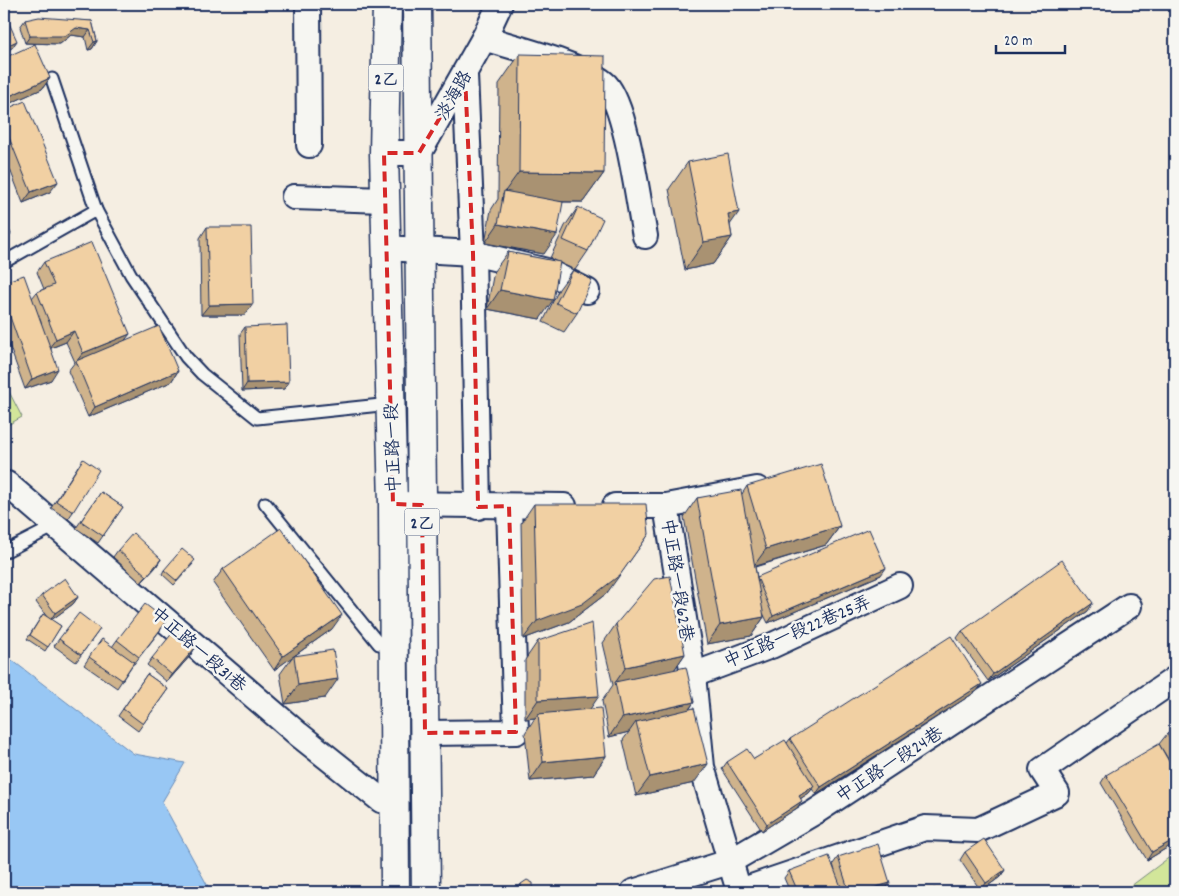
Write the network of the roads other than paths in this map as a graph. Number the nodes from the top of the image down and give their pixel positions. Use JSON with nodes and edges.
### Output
{"nodes":[{"id":1,"x":308,"y":4,"type":"edge"},
{"id":2,"x":387,"y":4,"type":"edge"},
{"id":3,"x":417,"y":4,"type":"edge"},
{"id":4,"x":500,"y":4,"type":"edge"},
{"id":5,"x":484,"y":38,"type":"junction"},
{"id":6,"x":465,"y":75,"type":"junction"},
{"id":7,"x":52,"y":79,"type":"edge"},
{"id":8,"x":309,"y":145,"type":"dead end"},
{"id":9,"x":419,"y":152,"type":"junction"},
{"id":10,"x":384,"y":153,"type":"junction"},
{"id":11,"x":294,"y":196,"type":"dead end"},
{"id":12,"x":385,"y":200,"type":"junction"},
{"id":13,"x":96,"y":210,"type":"junction"},
{"id":14,"x":645,"y":236,"type":"dead end"},
{"id":15,"x":385,"y":248,"type":"junction"},
{"id":16,"x":420,"y":249,"type":"junction"},
{"id":17,"x":473,"y":253,"type":"junction"},
{"id":18,"x":4,"y":262,"type":"edge"},
{"id":19,"x":587,"y":291,"type":"edge"},
{"id":20,"x":390,"y":404,"type":"junction"},
{"id":21,"x":7,"y":484,"type":"dead end"},
{"id":22,"x":757,"y":489,"type":"edge"},
{"id":23,"x":264,"y":503,"type":"dead end"},
{"id":24,"x":393,"y":504,"type":"junction"},
{"id":25,"x":422,"y":504,"type":"junction"},
{"id":26,"x":509,"y":506,"type":"junction"},
{"id":27,"x":666,"y":506,"type":"junction"},
{"id":28,"x":478,"y":507,"type":"junction"},
{"id":29,"x":55,"y":526,"type":"junction"},
{"id":30,"x":4,"y":552,"type":"edge"},
{"id":31,"x":900,"y":586,"type":"dead end"},
{"id":32,"x":1129,"y":606,"type":"dead end"},
{"id":33,"x":395,"y":645,"type":"junction"},
{"id":34,"x":693,"y":674,"type":"junction"},
{"id":35,"x":1175,"y":680,"type":"edge"},
{"id":36,"x":425,"y":733,"type":"junction"},
{"id":37,"x":396,"y":802,"type":"junction"},
{"id":38,"x":729,"y":862,"type":"junction"},
{"id":39,"x":395,"y":892,"type":"edge"},
{"id":40,"x":426,"y":892,"type":"edge"},
{"id":41,"x":634,"y":892,"type":"edge"},
{"id":42,"x":738,"y":892,"type":"edge"}],
"edges":[{"from":1,"to":8,"type":"street"},
{"from":2,"to":10,"type":"main road","name":"中正路一段","number":"2乙"},
{"from":3,"to":9,"type":"main road","name":"中正路一段","number":"2乙"},
{"from":4,"to":5,"type":"street","name":"淡海路"},
{"from":5,"to":6,"type":"street","name":"淡海路"},
{"from":5,"to":14,"type":"street"},
{"from":6,"to":9,"type":"street","name":"淡海路"},
{"from":6,"to":17,"type":"street"},
{"from":7,"to":13,"type":"lane"},
{"from":9,"to":10,"type":"street"},
{"from":9,"to":16,"type":"main road","name":"中正路一段","number":"2乙"},
{"from":10,"to":12,"type":"main road","name":"中正路一段","number":"2乙"},
{"from":11,"to":12,"type":"street"},
{"from":12,"to":15,"type":"main road","name":"中正路一段","number":"2乙"},
{"from":13,"to":18,"type":"lane"},
{"from":13,"to":20,"type":"lane"},
{"from":15,"to":16,"type":"street"},
{"from":15,"to":20,"type":"main road","name":"中正路一段","number":"2乙"},
{"from":16,"to":17,"type":"street"},
{"from":16,"to":25,"type":"main road","name":"中正路一段","number":"2乙"},
{"from":17,"to":19,"type":"street"},
{"from":17,"to":28,"type":"street"},
{"from":20,"to":24,"type":"main road","name":"中正路一段","number":"2乙"},
{"from":21,"to":29,"type":"street","name":"中正路一段31巷"},
{"from":22,"to":27,"type":"street"},
{"from":23,"to":33,"type":"lane"},
{"from":24,"to":25,"type":"street","name":"中正路一段62巷"},
{"from":24,"to":33,"type":"main road","name":"中正路一段","number":"2乙"},
{"from":25,"to":28,"type":"street","name":"中正路一段62巷"},
{"from":25,"to":36,"type":"main road","name":"中正路一段","number":"2乙"},
{"from":26,"to":27,"type":"street","name":"中正路一段62巷"},
{"from":26,"to":28,"type":"street","name":"中正路一段62巷"},
{"from":26,"to":36,"type":"street"},
{"from":27,"to":34,"type":"street","name":"中正路一段62巷"},
{"from":29,"to":30,"type":"lane"},
{"from":29,"to":37,"type":"street","name":"中正路一段31巷"},
{"from":31,"to":34,"type":"street","name":"中正路一段22巷25弄"},
{"from":32,"to":38,"type":"street","name":"中正路一段24巷"},
{"from":33,"to":37,"type":"main road","name":"中正路一段","number":"2乙"},
{"from":34,"to":38,"type":"street","name":"中正路一段62巷"},
{"from":35,"to":42,"type":"street"},
{"from":36,"to":40,"type":"main road","name":"中正路一段","number":"2乙"},
{"from":37,"to":39,"type":"main road","name":"中正路一段","number":"2乙"},
{"from":38,"to":41,"type":"street","name":"中正路一段24巷"},
{"from":38,"to":42,"type":"street","name":"中正路一段62巷"}]}
